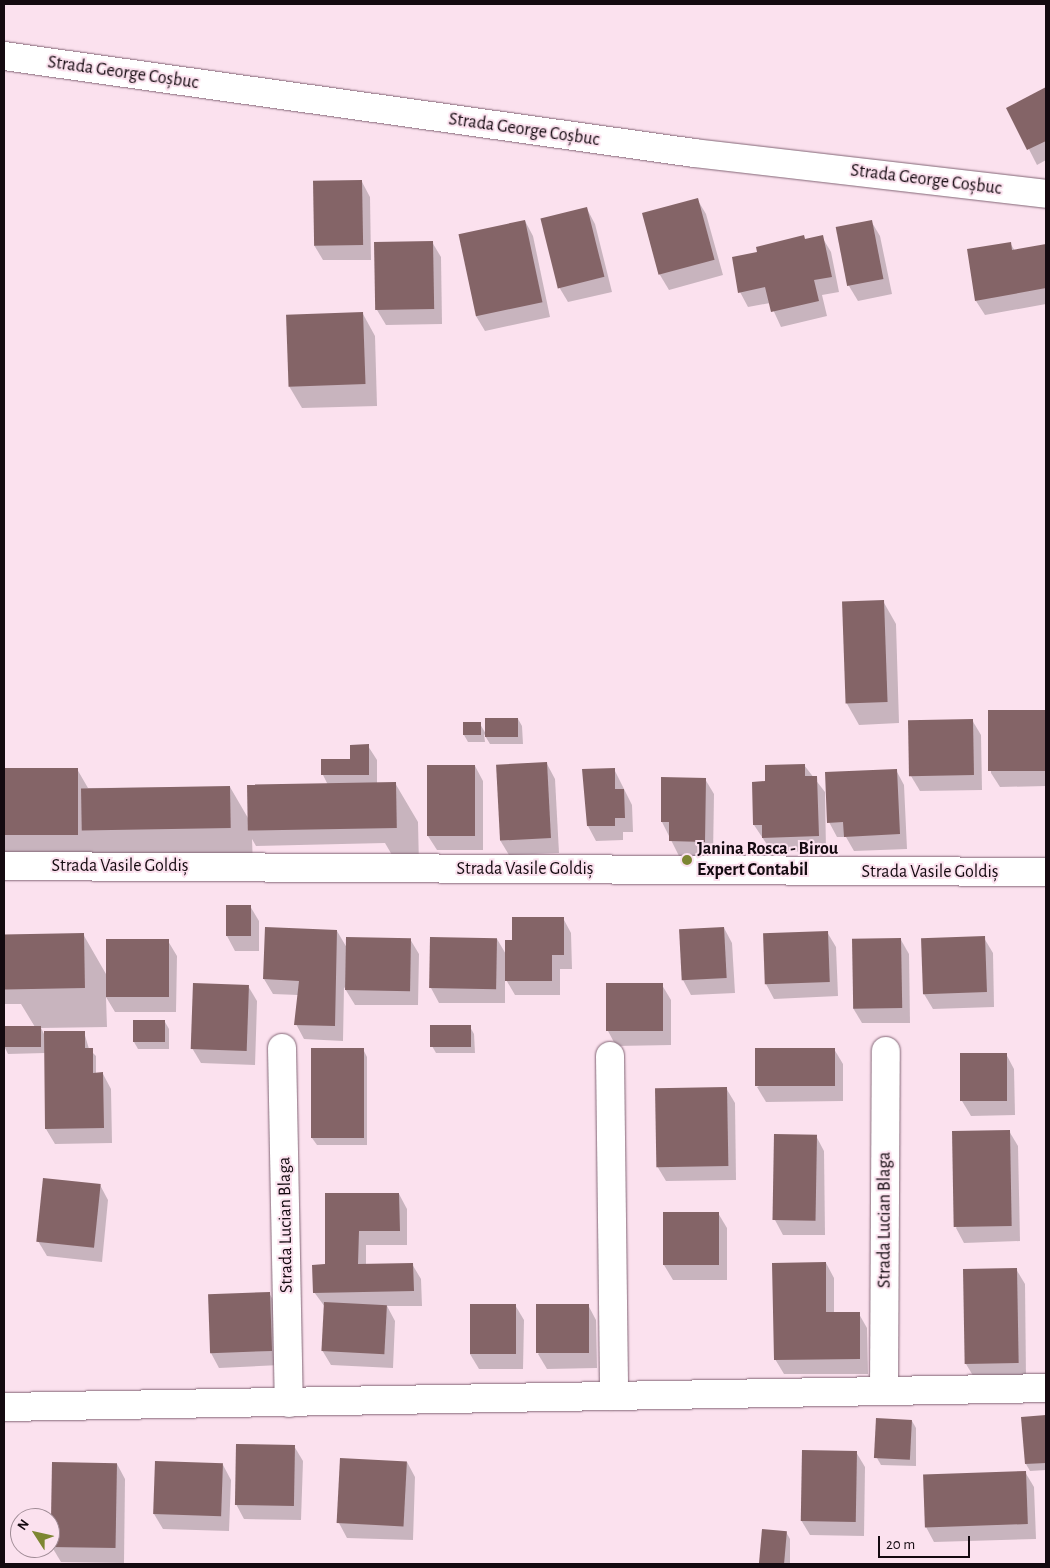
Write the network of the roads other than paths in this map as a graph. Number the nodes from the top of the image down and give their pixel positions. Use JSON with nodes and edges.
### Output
{"nodes":[{"id":1,"x":4,"y":56,"type":"edge"},
{"id":2,"x":1046,"y":194,"type":"edge"},
{"id":3,"x":4,"y":866,"type":"edge"},
{"id":4,"x":1046,"y":872,"type":"edge"},
{"id":5,"x":282,"y":1048,"type":"dead end"},
{"id":6,"x":886,"y":1051,"type":"dead end"},
{"id":7,"x":610,"y":1056,"type":"dead end"},
{"id":8,"x":1046,"y":1388,"type":"edge"},
{"id":9,"x":884,"y":1390,"type":"junction"},
{"id":10,"x":614,"y":1396,"type":"junction"},
{"id":11,"x":289,"y":1403,"type":"junction"},
{"id":12,"x":4,"y":1407,"type":"edge"}],
"edges":[{"from":1,"to":2,"type":"street","name":"Strada George Coșbuc"},
{"from":3,"to":4,"type":"street","name":"Strada Vasile Goldiș"},
{"from":5,"to":11,"type":"street","name":"Strada Lucian Blaga"},
{"from":6,"to":9,"type":"street","name":"Strada Lucian Blaga"},
{"from":7,"to":10,"type":"street"},
{"from":8,"to":9,"type":"street"},
{"from":9,"to":10,"type":"street"},
{"from":10,"to":11,"type":"street"},
{"from":11,"to":12,"type":"street"}]}
